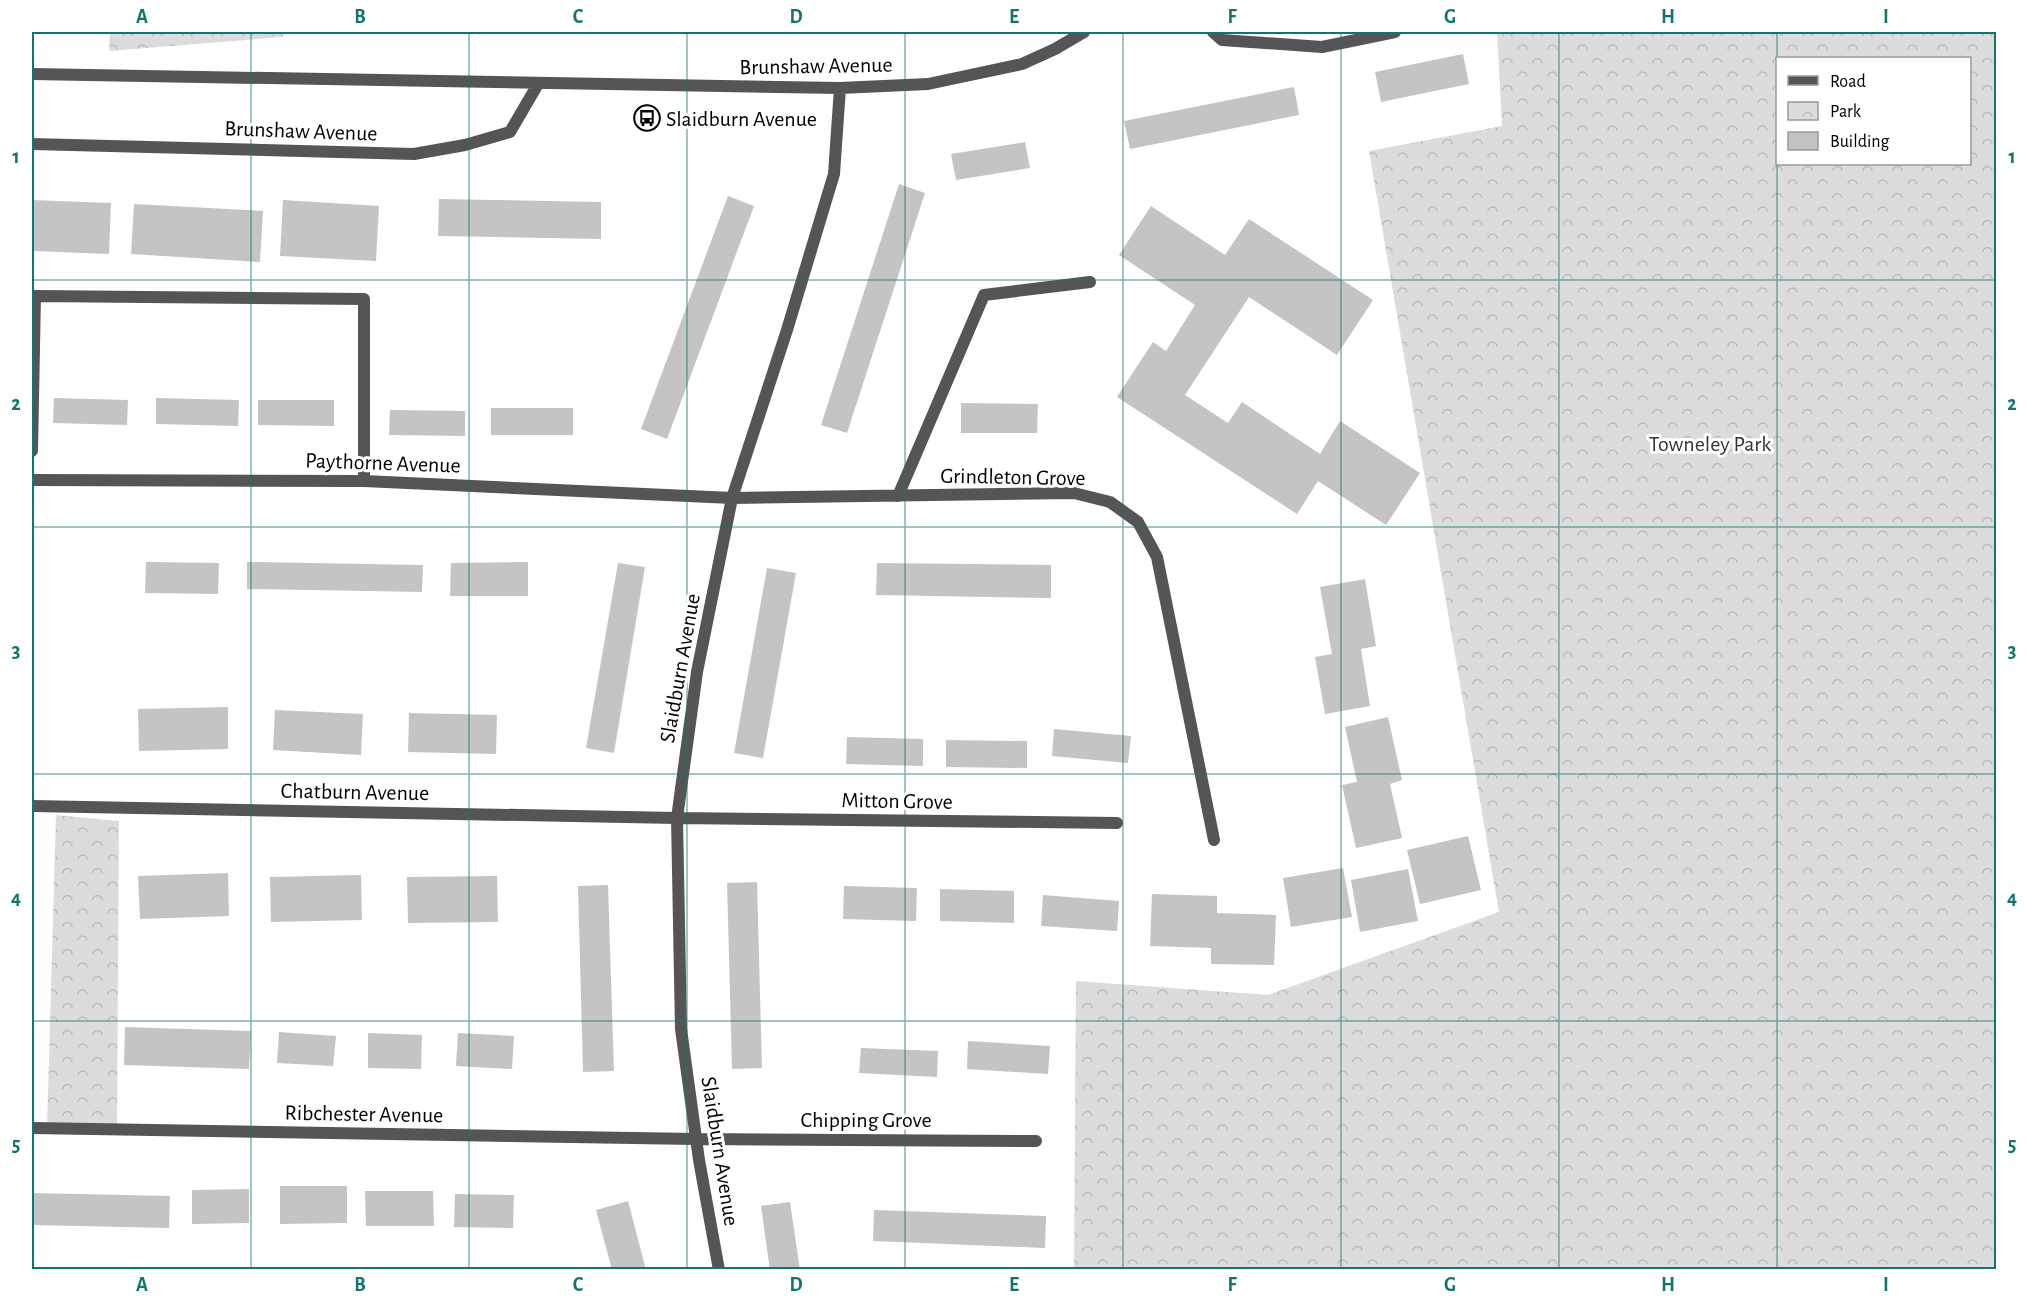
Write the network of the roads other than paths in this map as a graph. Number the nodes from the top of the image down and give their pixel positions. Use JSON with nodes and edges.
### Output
{"nodes":[{"id":1,"x":1084,"y":32,"type":"edge"},
{"id":2,"x":1212,"y":32,"type":"edge"},
{"id":3,"x":1395,"y":32,"type":"edge"},
{"id":4,"x":32,"y":74,"type":"edge"},
{"id":5,"x":538,"y":84,"type":"junction"},
{"id":6,"x":840,"y":88,"type":"junction"},
{"id":7,"x":32,"y":144,"type":"edge"},
{"id":8,"x":1090,"y":282,"type":"dead end"},
{"id":9,"x":32,"y":451,"type":"edge"},
{"id":10,"x":32,"y":480,"type":"edge"},
{"id":11,"x":364,"y":481,"type":"junction"},
{"id":12,"x":897,"y":496,"type":"junction"},
{"id":13,"x":732,"y":498,"type":"junction"},
{"id":14,"x":32,"y":806,"type":"edge"},
{"id":15,"x":677,"y":818,"type":"junction"},
{"id":16,"x":1117,"y":823,"type":"dead end"},
{"id":17,"x":1214,"y":840,"type":"dead end"},
{"id":18,"x":32,"y":1128,"type":"edge"},
{"id":19,"x":696,"y":1139,"type":"junction"},
{"id":20,"x":1036,"y":1141,"type":"dead end"},
{"id":21,"x":719,"y":1269,"type":"edge"}],
"edges":[{"from":1,"to":6,"type":"street","name":"Brunshaw Avenue"},
{"from":2,"to":3,"type":"street"},
{"from":4,"to":5,"type":"street","name":"Brunshaw Avenue"},
{"from":5,"to":6,"type":"street","name":"Brunshaw Avenue"},
{"from":5,"to":7,"type":"street","name":"Brunshaw Avenue"},
{"from":6,"to":13,"type":"street","name":"Slaidburn Avenue"},
{"from":8,"to":12,"type":"street"},
{"from":9,"to":11,"type":"street"},
{"from":10,"to":11,"type":"street","name":"Paythorne Avenue"},
{"from":11,"to":13,"type":"street","name":"Paythorne Avenue"},
{"from":12,"to":13,"type":"street","name":"Grindleton Grove"},
{"from":12,"to":17,"type":"street","name":"Grindleton Grove"},
{"from":13,"to":15,"type":"street","name":"Slaidburn Avenue"},
{"from":14,"to":15,"type":"street","name":"Chatburn Avenue"},
{"from":15,"to":16,"type":"street","name":"Mitton Grove"},
{"from":15,"to":19,"type":"street","name":"Slaidburn Avenue"},
{"from":18,"to":19,"type":"street","name":"Ribchester Avenue"},
{"from":19,"to":20,"type":"street","name":"Chipping Grove"},
{"from":19,"to":21,"type":"street","name":"Slaidburn Avenue"}]}
